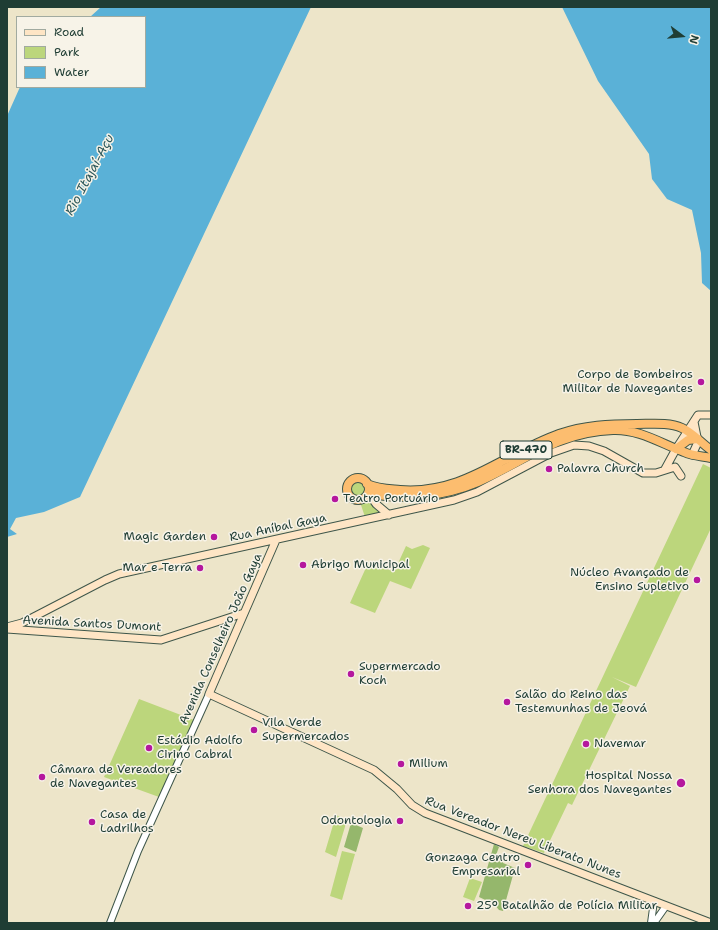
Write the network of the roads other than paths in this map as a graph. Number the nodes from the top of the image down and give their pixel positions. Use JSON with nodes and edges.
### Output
{"nodes":[{"id":1,"x":711,"y":415,"type":"edge"},
{"id":2,"x":694,"y":422,"type":"junction"},
{"id":3,"x":687,"y":431,"type":"junction"},
{"id":4,"x":698,"y":439,"type":"junction"},
{"id":5,"x":676,"y":448,"type":"junction"},
{"id":6,"x":711,"y":450,"type":"edge"},
{"id":7,"x":692,"y":455,"type":"junction"},
{"id":8,"x":711,"y":458,"type":"edge"},
{"id":9,"x":665,"y":470,"type":"junction"},
{"id":10,"x":681,"y":476,"type":"dead end"},
{"id":11,"x":368,"y":484,"type":"junction"},
{"id":12,"x":368,"y":494,"type":"junction"},
{"id":13,"x":389,"y":515,"type":"junction"},
{"id":14,"x":276,"y":540,"type":"junction"},
{"id":15,"x":244,"y":613,"type":"junction"},
{"id":16,"x":34,"y":617,"type":"junction"},
{"id":17,"x":7,"y":628,"type":"edge"},
{"id":18,"x":34,"y":632,"type":"junction"},
{"id":19,"x":209,"y":694,"type":"junction"},
{"id":20,"x":654,"y":901,"type":"junction"},
{"id":21,"x":666,"y":906,"type":"junction"},
{"id":22,"x":110,"y":923,"type":"edge"},
{"id":23,"x":652,"y":923,"type":"edge"},
{"id":24,"x":711,"y":923,"type":"edge"}],
"edges":[{"from":1,"to":2,"type":"main road"},
{"from":2,"to":3,"type":"main road"},
{"from":2,"to":4,"type":"main road"},
{"from":3,"to":4,"type":"highway","number":"BR-470"},
{"from":3,"to":5,"type":"main road"},
{"from":3,"to":11,"type":"highway","number":"BR-470"},
{"from":4,"to":5,"type":"highway"},
{"from":4,"to":6,"type":"highway","number":"BR-470"},
{"from":4,"to":7,"type":"main road"},
{"from":5,"to":7,"type":"highway","number":"BR-470"},
{"from":5,"to":9,"type":"main road"},
{"from":5,"to":12,"type":"highway","number":"BR-470"},
{"from":7,"to":8,"type":"highway","number":"BR-470"},
{"from":9,"to":10,"type":"main road"},
{"from":9,"to":13,"type":"main road","name":"Rua Aníbal Gaya"},
{"from":11,"to":12,"type":"highway"},
{"from":11,"to":12,"type":"highway"},
{"from":12,"to":13,"type":"main road"},
{"from":13,"to":14,"type":"main road","name":"Rua Aníbal Gaya"},
{"from":14,"to":15,"type":"main road","name":"Avenida Conselheiro João Gaya"},
{"from":14,"to":16,"type":"main road","name":"Rua Aníbal Gaya"},
{"from":15,"to":18,"type":"main road","name":"Avenida Santos Dumont"},
{"from":15,"to":19,"type":"main road","name":"Avenida Conselheiro João Gaya"},
{"from":16,"to":17,"type":"main road","name":"Rua Aníbal Gaya"},
{"from":16,"to":18,"type":"main road"},
{"from":17,"to":18,"type":"main road","name":"Avenida Santos Dumont"},
{"from":19,"to":20,"type":"main road","name":"Rua Vereador Nereu Liberato Nunes"},
{"from":19,"to":22,"type":"street","name":"Avenida Conselheiro João Gaya"},
{"from":20,"to":21,"type":"main road","name":"Rua Vereador Nereu Liberato Nunes"},
{"from":20,"to":23,"type":"street"},
{"from":21,"to":23,"type":"street"},
{"from":21,"to":24,"type":"main road","name":"Rua Vereador Nereu Liberato Nunes"}]}
